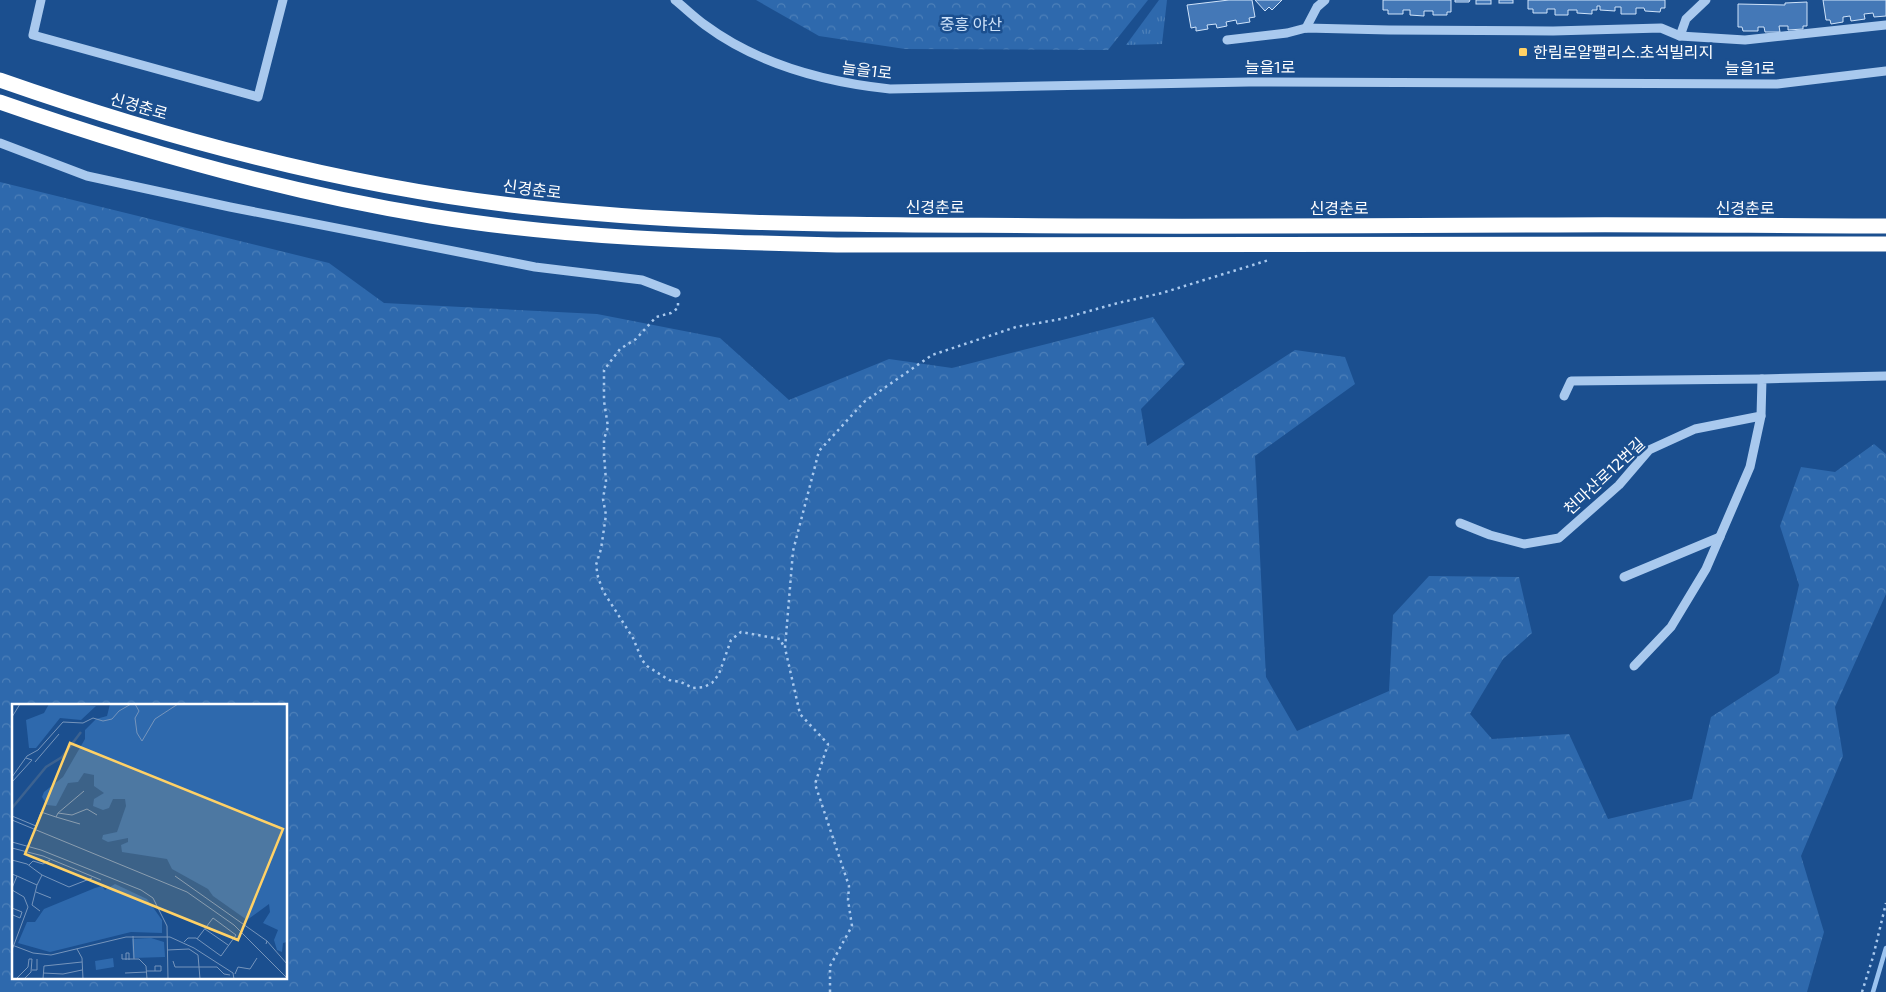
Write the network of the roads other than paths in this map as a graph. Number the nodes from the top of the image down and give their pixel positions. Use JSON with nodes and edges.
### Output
{"nodes":[{"id":1,"x":41,"y":0,"type":"edge"},
{"id":2,"x":283,"y":0,"type":"edge"},
{"id":3,"x":675,"y":0,"type":"edge"},
{"id":4,"x":1325,"y":0,"type":"edge"},
{"id":5,"x":1706,"y":0,"type":"edge"},
{"id":6,"x":1886,"y":25,"type":"edge"},
{"id":7,"x":1306,"y":28,"type":"junction"},
{"id":8,"x":1680,"y":36,"type":"junction"},
{"id":9,"x":1227,"y":40,"type":"dead end"},
{"id":10,"x":1886,"y":70,"type":"edge"},
{"id":11,"x":0,"y":80,"type":"edge"},
{"id":12,"x":0,"y":102,"type":"edge"},
{"id":13,"x":0,"y":143,"type":"edge"},
{"id":14,"x":1886,"y":226,"type":"edge"},
{"id":15,"x":1886,"y":244,"type":"edge"},
{"id":16,"x":1868,"y":250,"type":"dead end"},
{"id":17,"x":1886,"y":250,"type":"edge"},
{"id":18,"x":676,"y":293,"type":"road end"},
{"id":19,"x":1886,"y":376,"type":"edge"},
{"id":20,"x":1762,"y":379,"type":"junction"},
{"id":21,"x":1564,"y":396,"type":"dead end"},
{"id":22,"x":1760,"y":416,"type":"junction"},
{"id":23,"x":1460,"y":523,"type":"dead end"},
{"id":24,"x":1720,"y":537,"type":"junction"},
{"id":25,"x":1624,"y":577,"type":"dead end"},
{"id":26,"x":1634,"y":666,"type":"dead end"}],
"edges":[{"from":1,"to":2,"type":"street"},
{"from":3,"to":10,"type":"street","name":"늘을1로"},
{"from":4,"to":7,"type":"street"},
{"from":5,"to":8,"type":"street"},
{"from":6,"to":8,"type":"street"},
{"from":7,"to":8,"type":"street"},
{"from":7,"to":9,"type":"street"},
{"from":11,"to":14,"type":"highway","name":"신경춘로"},
{"from":12,"to":15,"type":"highway"},
{"from":13,"to":18,"type":"street"},
{"from":16,"to":17,"type":"street"},
{"from":19,"to":20,"type":"street"},
{"from":20,"to":21,"type":"street"},
{"from":20,"to":22,"type":"street"},
{"from":22,"to":23,"type":"street","name":"천마산로12번길"},
{"from":22,"to":24,"type":"street"},
{"from":24,"to":25,"type":"street"},
{"from":24,"to":26,"type":"street"}]}
